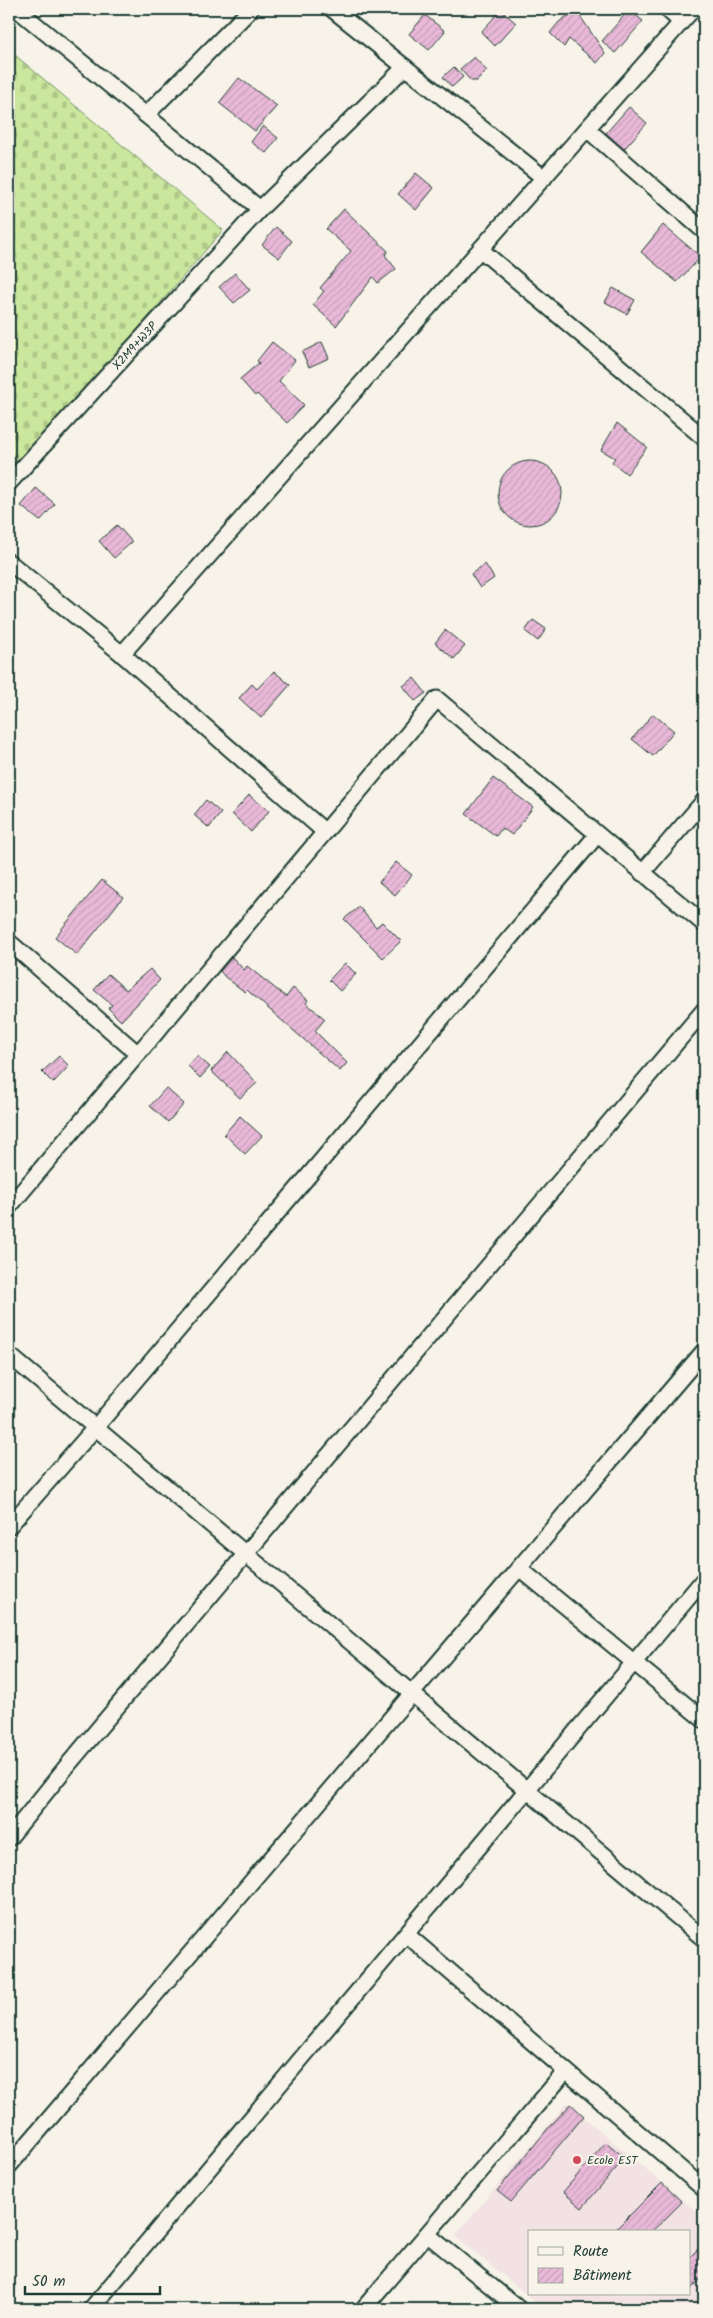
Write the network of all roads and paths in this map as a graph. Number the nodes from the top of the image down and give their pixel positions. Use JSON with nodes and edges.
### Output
{"nodes":[{"id":1,"x":17,"y":9,"type":"edge"},
{"id":2,"x":251,"y":9,"type":"edge"},
{"id":3,"x":332,"y":9,"type":"edge"},
{"id":4,"x":667,"y":9,"type":"edge"},
{"id":5,"x":693,"y":9,"type":"edge"},
{"id":6,"x":681,"y":22,"type":"junction"},
{"id":7,"x":405,"y":67,"type":"junction"},
{"id":8,"x":146,"y":115,"type":"junction"},
{"id":9,"x":587,"y":129,"type":"junction"},
{"id":10,"x":544,"y":178,"type":"junction"},
{"id":11,"x":260,"y":209,"type":"junction"},
{"id":12,"x":704,"y":231,"type":"edge"},
{"id":13,"x":481,"y":250,"type":"junction"},
{"id":14,"x":704,"y":438,"type":"edge"},
{"id":15,"x":9,"y":483,"type":"edge"},
{"id":16,"x":9,"y":562,"type":"edge"},
{"id":17,"x":122,"y":654,"type":"junction"},
{"id":18,"x":704,"y":801,"type":"edge"},
{"id":19,"x":325,"y":832,"type":"junction"},
{"id":20,"x":597,"y":835,"type":"junction"},
{"id":21,"x":642,"y":873,"type":"junction"},
{"id":22,"x":704,"y":924,"type":"edge"},
{"id":23,"x":9,"y":942,"type":"edge"},
{"id":24,"x":704,"y":1010,"type":"edge"},
{"id":25,"x":138,"y":1054,"type":"junction"},
{"id":26,"x":9,"y":1207,"type":"edge"},
{"id":27,"x":704,"y":1351,"type":"edge"},
{"id":28,"x":9,"y":1355,"type":"edge"},
{"id":29,"x":95,"y":1428,"type":"junction"},
{"id":30,"x":9,"y":1526,"type":"edge"},
{"id":31,"x":246,"y":1554,"type":"junction"},
{"id":32,"x":518,"y":1568,"type":"junction"},
{"id":33,"x":704,"y":1579,"type":"edge"},
{"id":34,"x":634,"y":1663,"type":"junction"},
{"id":35,"x":412,"y":1693,"type":"junction"},
{"id":36,"x":704,"y":1720,"type":"edge"},
{"id":37,"x":527,"y":1790,"type":"junction"},
{"id":38,"x":9,"y":1838,"type":"edge"},
{"id":39,"x":406,"y":1934,"type":"junction"},
{"id":40,"x":704,"y":1939,"type":"edge"},
{"id":41,"x":566,"y":2071,"type":"junction"},
{"id":42,"x":9,"y":2166,"type":"edge"},
{"id":43,"x":704,"y":2189,"type":"edge"},
{"id":44,"x":428,"y":2235,"type":"junction"},
{"id":45,"x":91,"y":2309,"type":"edge"},
{"id":46,"x":363,"y":2309,"type":"edge"},
{"id":47,"x":519,"y":2309,"type":"edge"}],
"edges":[{"from":1,"to":8,"type":"street"},
{"from":2,"to":8,"type":"street"},
{"from":3,"to":7,"type":"street"},
{"from":4,"to":6,"type":"street"},
{"from":5,"to":6,"type":"street"},
{"from":6,"to":9,"type":"street"},
{"from":7,"to":10,"type":"street"},
{"from":7,"to":11,"type":"street","name":"X2M9+W3P"},
{"from":8,"to":11,"type":"street"},
{"from":9,"to":10,"type":"street"},
{"from":9,"to":12,"type":"street"},
{"from":10,"to":13,"type":"street"},
{"from":11,"to":15,"type":"street","name":"X2M9+W3P"},
{"from":13,"to":14,"type":"street"},
{"from":13,"to":17,"type":"street"},
{"from":16,"to":17,"type":"street"},
{"from":17,"to":19,"type":"street"},
{"from":18,"to":21,"type":"street"},
{"from":19,"to":20,"type":"street"},
{"from":19,"to":25,"type":"street"},
{"from":20,"to":21,"type":"street"},
{"from":20,"to":29,"type":"street"},
{"from":21,"to":22,"type":"street"},
{"from":23,"to":25,"type":"street"},
{"from":24,"to":31,"type":"street"},
{"from":25,"to":26,"type":"street"},
{"from":27,"to":32,"type":"street"},
{"from":28,"to":29,"type":"street"},
{"from":29,"to":30,"type":"street"},
{"from":29,"to":31,"type":"street"},
{"from":31,"to":35,"type":"street"},
{"from":31,"to":38,"type":"street"},
{"from":32,"to":34,"type":"street"},
{"from":32,"to":35,"type":"street"},
{"from":33,"to":34,"type":"street"},
{"from":34,"to":36,"type":"street"},
{"from":34,"to":37,"type":"street"},
{"from":35,"to":37,"type":"street"},
{"from":35,"to":42,"type":"street"},
{"from":37,"to":39,"type":"street"},
{"from":37,"to":40,"type":"street"},
{"from":39,"to":41,"type":"street"},
{"from":39,"to":45,"type":"street"},
{"from":41,"to":43,"type":"street"},
{"from":41,"to":44,"type":"street"},
{"from":44,"to":46,"type":"street"},
{"from":44,"to":47,"type":"street"}]}
